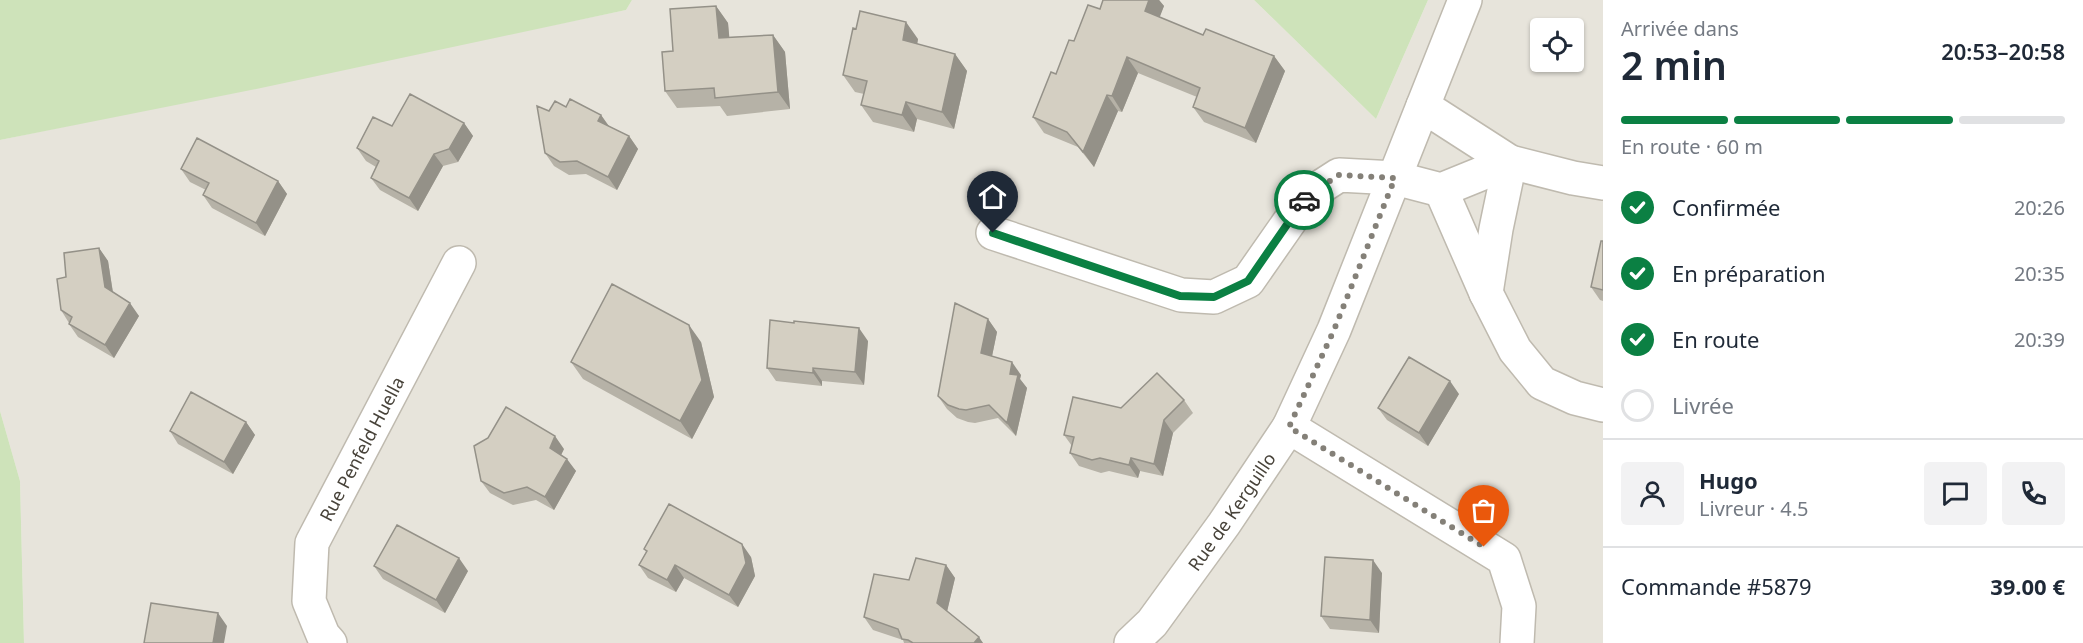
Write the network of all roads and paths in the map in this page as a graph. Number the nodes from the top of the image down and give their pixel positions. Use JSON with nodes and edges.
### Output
{"nodes":[{"id":1,"x":1465,"y":0,"type":"edge"},
{"id":2,"x":1423,"y":106,"type":"junction"},
{"id":3,"x":1510,"y":162,"type":"junction"},
{"id":4,"x":1395,"y":178,"type":"junction"},
{"id":5,"x":1603,"y":183,"type":"edge"},
{"id":6,"x":1441,"y":190,"type":"junction"},
{"id":7,"x":993,"y":233,"type":"dead end"},
{"id":8,"x":459,"y":263,"type":"dead end"},
{"id":9,"x":1486,"y":293,"type":"junction"},
{"id":10,"x":1603,"y":405,"type":"edge"},
{"id":11,"x":1289,"y":427,"type":"junction"},
{"id":12,"x":330,"y":643,"type":"edge"},
{"id":13,"x":1131,"y":643,"type":"edge"},
{"id":14,"x":1517,"y":643,"type":"edge"}],
"edges":[{"from":1,"to":2,"type":"street","name":"Rue de Kerguillo"},
{"from":2,"to":3,"type":"street"},
{"from":2,"to":4,"type":"street","name":"Rue de Kerguillo"},
{"from":3,"to":5,"type":"street"},
{"from":3,"to":6,"type":"street"},
{"from":3,"to":9,"type":"street"},
{"from":4,"to":6,"type":"street"},
{"from":4,"to":7,"type":"street"},
{"from":4,"to":11,"type":"street","name":"Rue de Kerguillo"},
{"from":6,"to":9,"type":"street"},
{"from":8,"to":12,"type":"street","name":"Rue Penfeld Huella"},
{"from":9,"to":10,"type":"street"},
{"from":11,"to":13,"type":"street","name":"Rue de Kerguillo"},
{"from":11,"to":14,"type":"street"}]}
